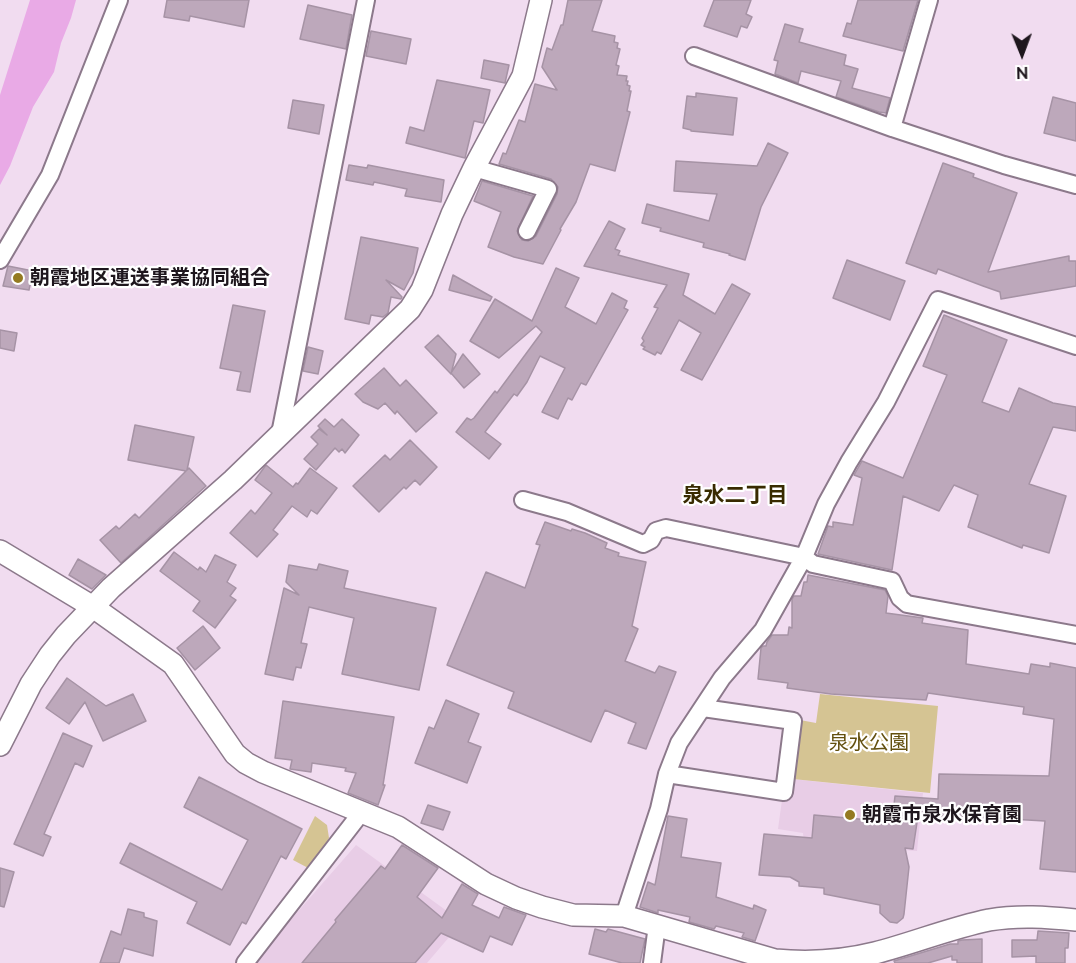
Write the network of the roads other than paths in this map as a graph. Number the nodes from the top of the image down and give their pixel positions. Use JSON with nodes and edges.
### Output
{"nodes":[{"id":1,"x":119,"y":0,"type":"edge"},
{"id":2,"x":366,"y":0,"type":"edge"},
{"id":3,"x":541,"y":0,"type":"edge"},
{"id":4,"x":929,"y":0,"type":"edge"},
{"id":5,"x":694,"y":56,"type":"dead end"},
{"id":6,"x":892,"y":128,"type":"junction"},
{"id":7,"x":474,"y":168,"type":"junction"},
{"id":8,"x":1076,"y":185,"type":"edge"},
{"id":9,"x":527,"y":231,"type":"dead end"},
{"id":10,"x":0,"y":260,"type":"edge"},
{"id":11,"x":1076,"y":346,"type":"edge"},
{"id":12,"x":280,"y":434,"type":"junction"},
{"id":13,"x":523,"y":500,"type":"dead end"},
{"id":14,"x":0,"y":551,"type":"edge"},
{"id":15,"x":804,"y":557,"type":"junction"},
{"id":16,"x":93,"y":607,"type":"junction"},
{"id":17,"x":1076,"y":635,"type":"edge"},
{"id":18,"x":703,"y":708,"type":"junction"},
{"id":19,"x":0,"y":745,"type":"edge"},
{"id":20,"x":667,"y":774,"type":"junction"},
{"id":21,"x":362,"y":813,"type":"junction"},
{"id":22,"x":624,"y":916,"type":"junction"},
{"id":23,"x":1076,"y":920,"type":"edge"},
{"id":24,"x":657,"y":925,"type":"junction"},
{"id":25,"x":775,"y":961,"type":"edge"},
{"id":26,"x":245,"y":963,"type":"edge"},
{"id":27,"x":652,"y":963,"type":"edge"}],
"edges":[{"from":1,"to":10,"type":"street"},
{"from":2,"to":12,"type":"street"},
{"from":3,"to":7,"type":"street"},
{"from":4,"to":6,"type":"street"},
{"from":5,"to":6,"type":"street"},
{"from":6,"to":8,"type":"street"},
{"from":7,"to":9,"type":"street"},
{"from":7,"to":12,"type":"street"},
{"from":11,"to":15,"type":"street"},
{"from":12,"to":16,"type":"street"},
{"from":13,"to":15,"type":"street"},
{"from":14,"to":16,"type":"street"},
{"from":15,"to":17,"type":"street"},
{"from":15,"to":18,"type":"street"},
{"from":16,"to":19,"type":"street"},
{"from":16,"to":21,"type":"street"},
{"from":18,"to":20,"type":"street"},
{"from":18,"to":20,"type":"street"},
{"from":20,"to":22,"type":"street"},
{"from":21,"to":22,"type":"street"},
{"from":21,"to":26,"type":"street"},
{"from":22,"to":24,"type":"street"},
{"from":23,"to":25,"type":"street"},
{"from":24,"to":25,"type":"street"},
{"from":24,"to":27,"type":"street"}]}
